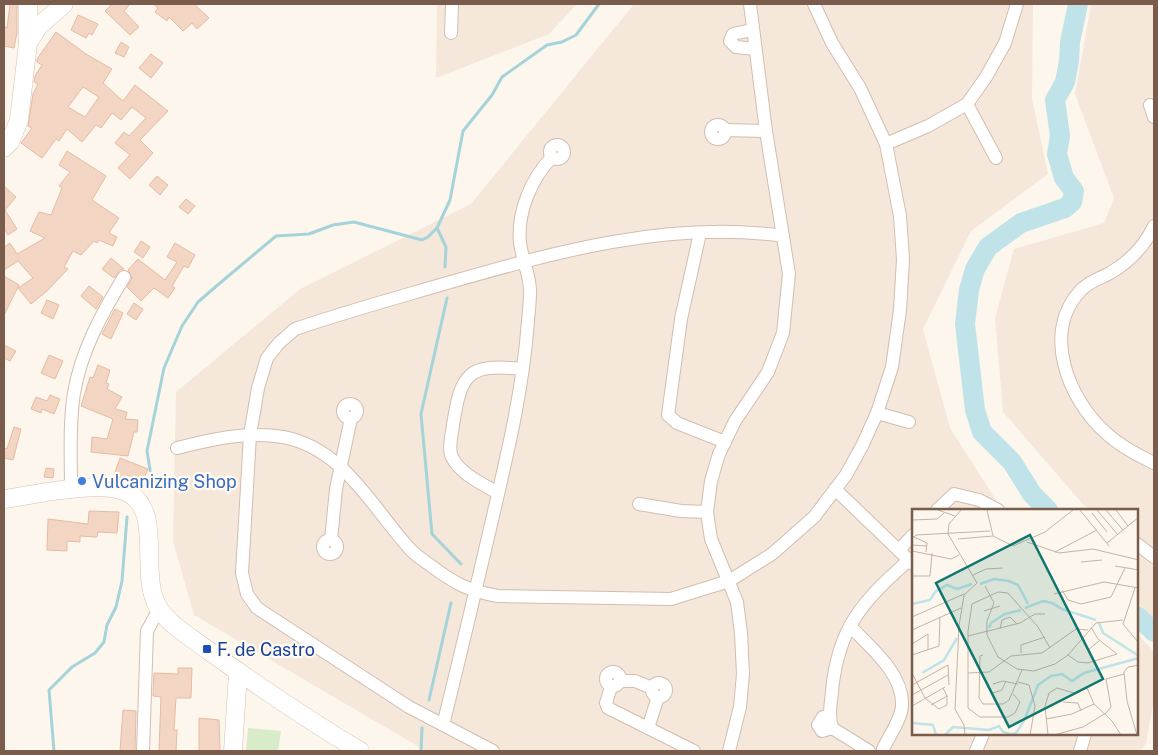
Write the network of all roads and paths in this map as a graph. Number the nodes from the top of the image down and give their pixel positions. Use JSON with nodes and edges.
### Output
{"nodes":[{"id":1,"x":30,"y":4,"type":"edge"},
{"id":2,"x":64,"y":4,"type":"edge"},
{"id":3,"x":452,"y":4,"type":"edge"},
{"id":4,"x":750,"y":4,"type":"edge"},
{"id":5,"x":814,"y":4,"type":"edge"},
{"id":6,"x":1017,"y":4,"type":"edge"},
{"id":7,"x":51,"y":16,"type":"junction"},
{"id":8,"x":752,"y":30,"type":"junction"},
{"id":9,"x":451,"y":33,"type":"dead end"},
{"id":10,"x":28,"y":43,"type":"junction"},
{"id":11,"x":755,"y":49,"type":"junction"},
{"id":12,"x":967,"y":104,"type":"junction"},
{"id":13,"x":1150,"y":105,"type":"dead end"},
{"id":14,"x":1154,"y":117,"type":"edge"},
{"id":15,"x":725,"y":130,"type":"dead end"},
{"id":16,"x":766,"y":131,"type":"junction"},
{"id":17,"x":886,"y":144,"type":"junction"},
{"id":18,"x":4,"y":148,"type":"edge"},
{"id":19,"x":552,"y":157,"type":"dead end"},
{"id":20,"x":996,"y":158,"type":"dead end"},
{"id":21,"x":1154,"y":226,"type":"edge"},
{"id":22,"x":700,"y":233,"type":"junction"},
{"id":23,"x":783,"y":236,"type":"junction"},
{"id":24,"x":525,"y":261,"type":"junction"},
{"id":25,"x":124,"y":277,"type":"dead end"},
{"id":26,"x":522,"y":369,"type":"junction"},
{"id":27,"x":877,"y":413,"type":"junction"},
{"id":28,"x":351,"y":418,"type":"dead end"},
{"id":29,"x":909,"y":422,"type":"dead end"},
{"id":30,"x":250,"y":435,"type":"junction"},
{"id":31,"x":724,"y":442,"type":"junction"},
{"id":32,"x":178,"y":448,"type":"dead end"},
{"id":33,"x":1154,"y":463,"type":"edge"},
{"id":34,"x":342,"y":467,"type":"junction"},
{"id":35,"x":71,"y":489,"type":"junction"},
{"id":36,"x":835,"y":490,"type":"junction"},
{"id":37,"x":498,"y":493,"type":"junction"},
{"id":38,"x":4,"y":499,"type":"edge"},
{"id":39,"x":639,"y":504,"type":"dead end"},
{"id":40,"x":938,"y":509,"type":"edge"},
{"id":41,"x":996,"y":509,"type":"edge"},
{"id":42,"x":707,"y":512,"type":"junction"},
{"id":43,"x":912,"y":536,"type":"edge"},
{"id":44,"x":331,"y":540,"type":"dead end"},
{"id":45,"x":1138,"y":545,"type":"edge"},
{"id":46,"x":899,"y":550,"type":"junction"},
{"id":47,"x":1154,"y":557,"type":"edge"},
{"id":48,"x":911,"y":562,"type":"edge"},
{"id":49,"x":729,"y":581,"type":"junction"},
{"id":50,"x":476,"y":593,"type":"junction"},
{"id":51,"x":159,"y":609,"type":"junction"},
{"id":52,"x":850,"y":626,"type":"junction"},
{"id":53,"x":238,"y":673,"type":"junction"},
{"id":54,"x":443,"y":725,"type":"junction"},
{"id":55,"x":648,"y":728,"type":"junction"},
{"id":56,"x":983,"y":735,"type":"edge"},
{"id":57,"x":1085,"y":735,"type":"edge"},
{"id":58,"x":143,"y":751,"type":"edge"},
{"id":59,"x":233,"y":751,"type":"edge"},
{"id":60,"x":360,"y":751,"type":"edge"},
{"id":61,"x":493,"y":751,"type":"edge"},
{"id":62,"x":694,"y":751,"type":"edge"},
{"id":63,"x":729,"y":751,"type":"edge"},
{"id":64,"x":877,"y":751,"type":"edge"},
{"id":65,"x":976,"y":751,"type":"edge"},
{"id":66,"x":1080,"y":751,"type":"edge"}],
"edges":[{"from":1,"to":7,"type":"main road"},
{"from":1,"to":10,"type":"main road"},
{"from":2,"to":7,"type":"main road"},
{"from":3,"to":9,"type":"street"},
{"from":4,"to":8,"type":"street"},
{"from":5,"to":17,"type":"street"},
{"from":6,"to":12,"type":"street"},
{"from":7,"to":10,"type":"main road"},
{"from":8,"to":11,"type":"street"},
{"from":8,"to":11,"type":"street"},
{"from":10,"to":18,"type":"main road"},
{"from":11,"to":16,"type":"street"},
{"from":12,"to":17,"type":"street"},
{"from":12,"to":20,"type":"street"},
{"from":13,"to":14,"type":"street"},
{"from":15,"to":16,"type":"street"},
{"from":16,"to":23,"type":"street"},
{"from":17,"to":27,"type":"street"},
{"from":19,"to":24,"type":"street"},
{"from":21,"to":33,"type":"street"},
{"from":22,"to":23,"type":"street"},
{"from":22,"to":24,"type":"street"},
{"from":22,"to":31,"type":"street"},
{"from":23,"to":31,"type":"street"},
{"from":24,"to":26,"type":"street"},
{"from":24,"to":30,"type":"street"},
{"from":25,"to":35,"type":"street"},
{"from":26,"to":37,"type":"street"},
{"from":26,"to":37,"type":"street"},
{"from":27,"to":29,"type":"street"},
{"from":27,"to":36,"type":"street"},
{"from":28,"to":34,"type":"street"},
{"from":30,"to":32,"type":"street"},
{"from":30,"to":34,"type":"street"},
{"from":30,"to":54,"type":"street"},
{"from":31,"to":42,"type":"street"},
{"from":34,"to":44,"type":"street"},
{"from":34,"to":50,"type":"street"},
{"from":35,"to":38,"type":"main road"},
{"from":35,"to":51,"type":"main road"},
{"from":36,"to":46,"type":"street"},
{"from":36,"to":49,"type":"street"},
{"from":37,"to":50,"type":"street"},
{"from":39,"to":42,"type":"street"},
{"from":40,"to":41,"type":"street"},
{"from":42,"to":49,"type":"street"},
{"from":43,"to":46,"type":"street"},
{"from":45,"to":47,"type":"street"},
{"from":46,"to":48,"type":"street"},
{"from":48,"to":52,"type":"street"},
{"from":49,"to":50,"type":"street"},
{"from":49,"to":63,"type":"street"},
{"from":50,"to":54,"type":"street"},
{"from":51,"to":53,"type":"main road"},
{"from":51,"to":58,"type":"street"},
{"from":52,"to":64,"type":"street"},
{"from":52,"to":64,"type":"street"},
{"from":53,"to":59,"type":"main road"},
{"from":53,"to":60,"type":"main road"},
{"from":54,"to":61,"type":"street"},
{"from":55,"to":55,"type":"street"},
{"from":55,"to":62,"type":"street"},
{"from":56,"to":65,"type":"street"},
{"from":57,"to":66,"type":"street"}]}
